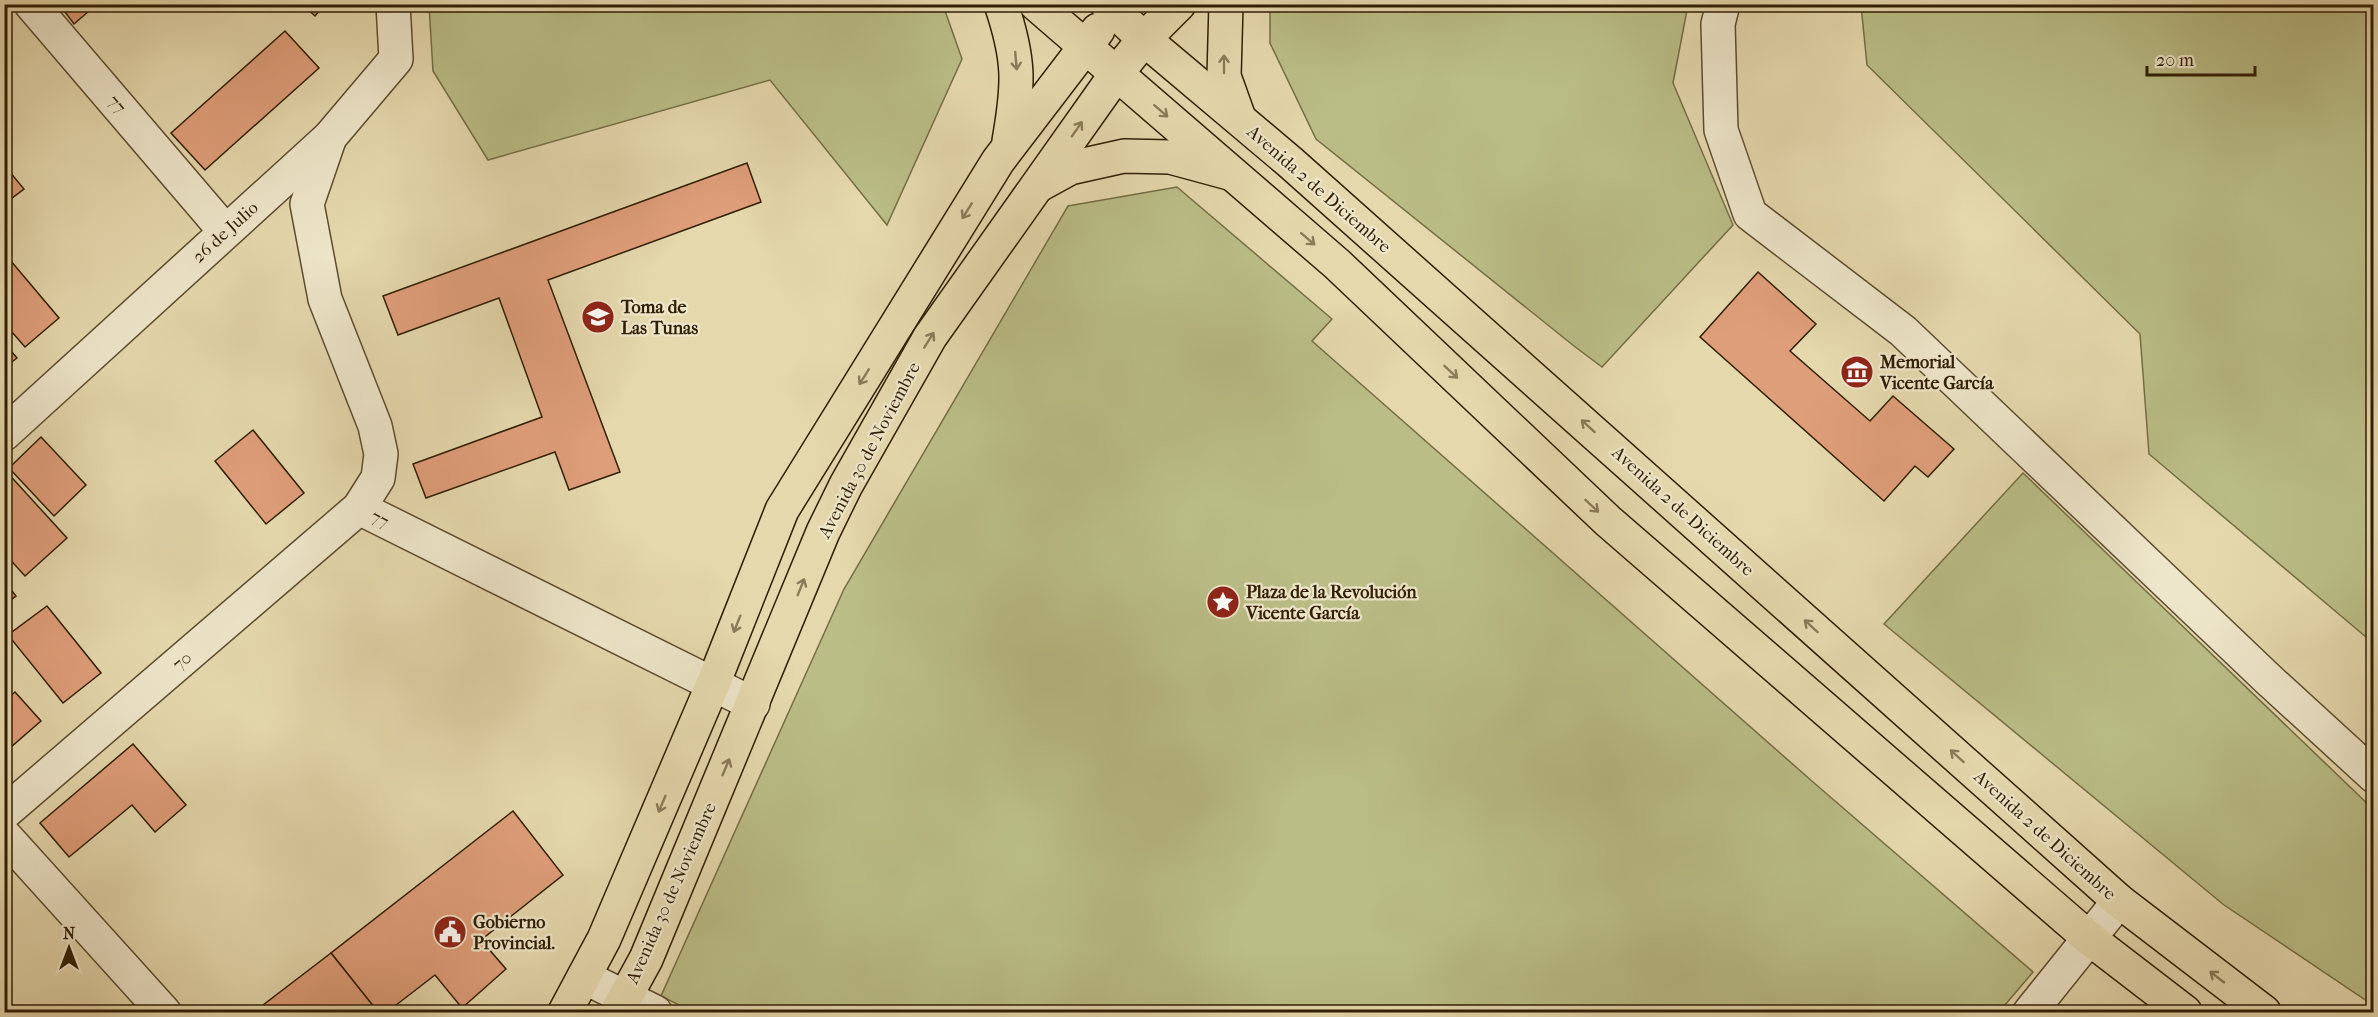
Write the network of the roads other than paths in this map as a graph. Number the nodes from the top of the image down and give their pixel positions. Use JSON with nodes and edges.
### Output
{"nodes":[{"id":1,"x":31,"y":4,"type":"edge"},
{"id":2,"x":393,"y":4,"type":"edge"},
{"id":3,"x":1001,"y":4,"type":"edge"},
{"id":4,"x":1036,"y":4,"type":"edge"},
{"id":5,"x":1179,"y":4,"type":"edge"},
{"id":6,"x":1226,"y":4,"type":"edge"},
{"id":7,"x":1723,"y":4,"type":"edge"},
{"id":8,"x":1114,"y":6,"type":"edge"},
{"id":9,"x":1144,"y":39,"type":"junction"},
{"id":10,"x":1084,"y":46,"type":"junction"},
{"id":11,"x":1117,"y":72,"type":"junction"},
{"id":12,"x":1240,"y":120,"type":"junction"},
{"id":13,"x":330,"y":137,"type":"junction"},
{"id":14,"x":1007,"y":148,"type":"junction"},
{"id":15,"x":1235,"y":174,"type":"junction"},
{"id":16,"x":1037,"y":186,"type":"junction"},
{"id":17,"x":225,"y":231,"type":"junction"},
{"id":18,"x":4,"y":434,"type":"edge"},
{"id":19,"x":359,"y":508,"type":"junction"},
{"id":20,"x":713,"y":684,"type":"junction"},
{"id":21,"x":753,"y":704,"type":"junction"},
{"id":22,"x":2373,"y":776,"type":"edge"},
{"id":23,"x":4,"y":813,"type":"edge"},
{"id":24,"x":4,"y":835,"type":"edge"},
{"id":25,"x":2119,"y":902,"type":"junction"},
{"id":26,"x":2090,"y":939,"type":"junction"},
{"id":27,"x":584,"y":977,"type":"junction"},
{"id":28,"x":625,"y":1008,"type":"edge"},
{"id":29,"x":164,"y":1012,"type":"edge"},
{"id":30,"x":565,"y":1012,"type":"edge"},
{"id":31,"x":655,"y":1012,"type":"edge"},
{"id":32,"x":2031,"y":1012,"type":"edge"},
{"id":33,"x":2185,"y":1012,"type":"edge"},
{"id":34,"x":2264,"y":1012,"type":"edge"}],
"edges":[{"from":1,"to":17,"type":"street","name":"77"},
{"from":2,"to":13,"type":"street","name":"26 de Julio"},
{"from":3,"to":14,"type":"main road","one_way":true},
{"from":4,"to":10,"type":"main road"},
{"from":5,"to":9,"type":"main road","name":"Avenida 30 de Noviembre"},
{"from":12,"to":6,"type":"main road","one_way":true},
{"from":7,"to":22,"type":"street"},
{"from":8,"to":9,"type":"main road","name":"Avenida 2 de Diciembre"},
{"from":8,"to":10,"type":"main road","name":"Avenida 30 de Noviembre"},
{"from":9,"to":11,"type":"main road","name":"Avenida 30 de Noviembre"},
{"from":9,"to":12,"type":"main road","name":"Avenida 2 de Diciembre"},
{"from":10,"to":11,"type":"main road"},
{"from":10,"to":14,"type":"main road","name":"Avenida 30 de Noviembre"},
{"from":11,"to":15,"type":"main road","one_way":true},
{"from":16,"to":11,"type":"main road","name":"Avenida 30 de Noviembre","one_way":true},
{"from":25,"to":12,"type":"main road","name":"Avenida 2 de Diciembre","one_way":true},
{"from":13,"to":17,"type":"street","name":"26 de Julio"},
{"from":13,"to":19,"type":"street","name":"77"},
{"from":14,"to":20,"type":"main road","name":"Avenida 30 de Noviembre","one_way":true},
{"from":15,"to":16,"type":"main road"},
{"from":15,"to":26,"type":"main road","one_way":true},
{"from":21,"to":16,"type":"main road","name":"Avenida 30 de Noviembre","one_way":true},
{"from":17,"to":18,"type":"street","name":"26 de Julio"},
{"from":19,"to":20,"type":"street","name":"77"},
{"from":19,"to":23,"type":"street","name":"70"},
{"from":20,"to":21,"type":"street","name":"77"},
{"from":20,"to":27,"type":"main road","name":"Avenida 30 de Noviembre","one_way":true},
{"from":28,"to":21,"type":"main road","name":"Avenida 30 de Noviembre","one_way":true},
{"from":24,"to":29,"type":"street"},
{"from":25,"to":26,"type":"street"},
{"from":34,"to":25,"type":"main road","name":"Avenida 2 de Diciembre","one_way":true},
{"from":26,"to":32,"type":"street"},
{"from":26,"to":33,"type":"main road"},
{"from":27,"to":28,"type":"street"},
{"from":27,"to":30,"type":"main road","name":"Avenida 30 de Noviembre"},
{"from":28,"to":31,"type":"street"}]}
